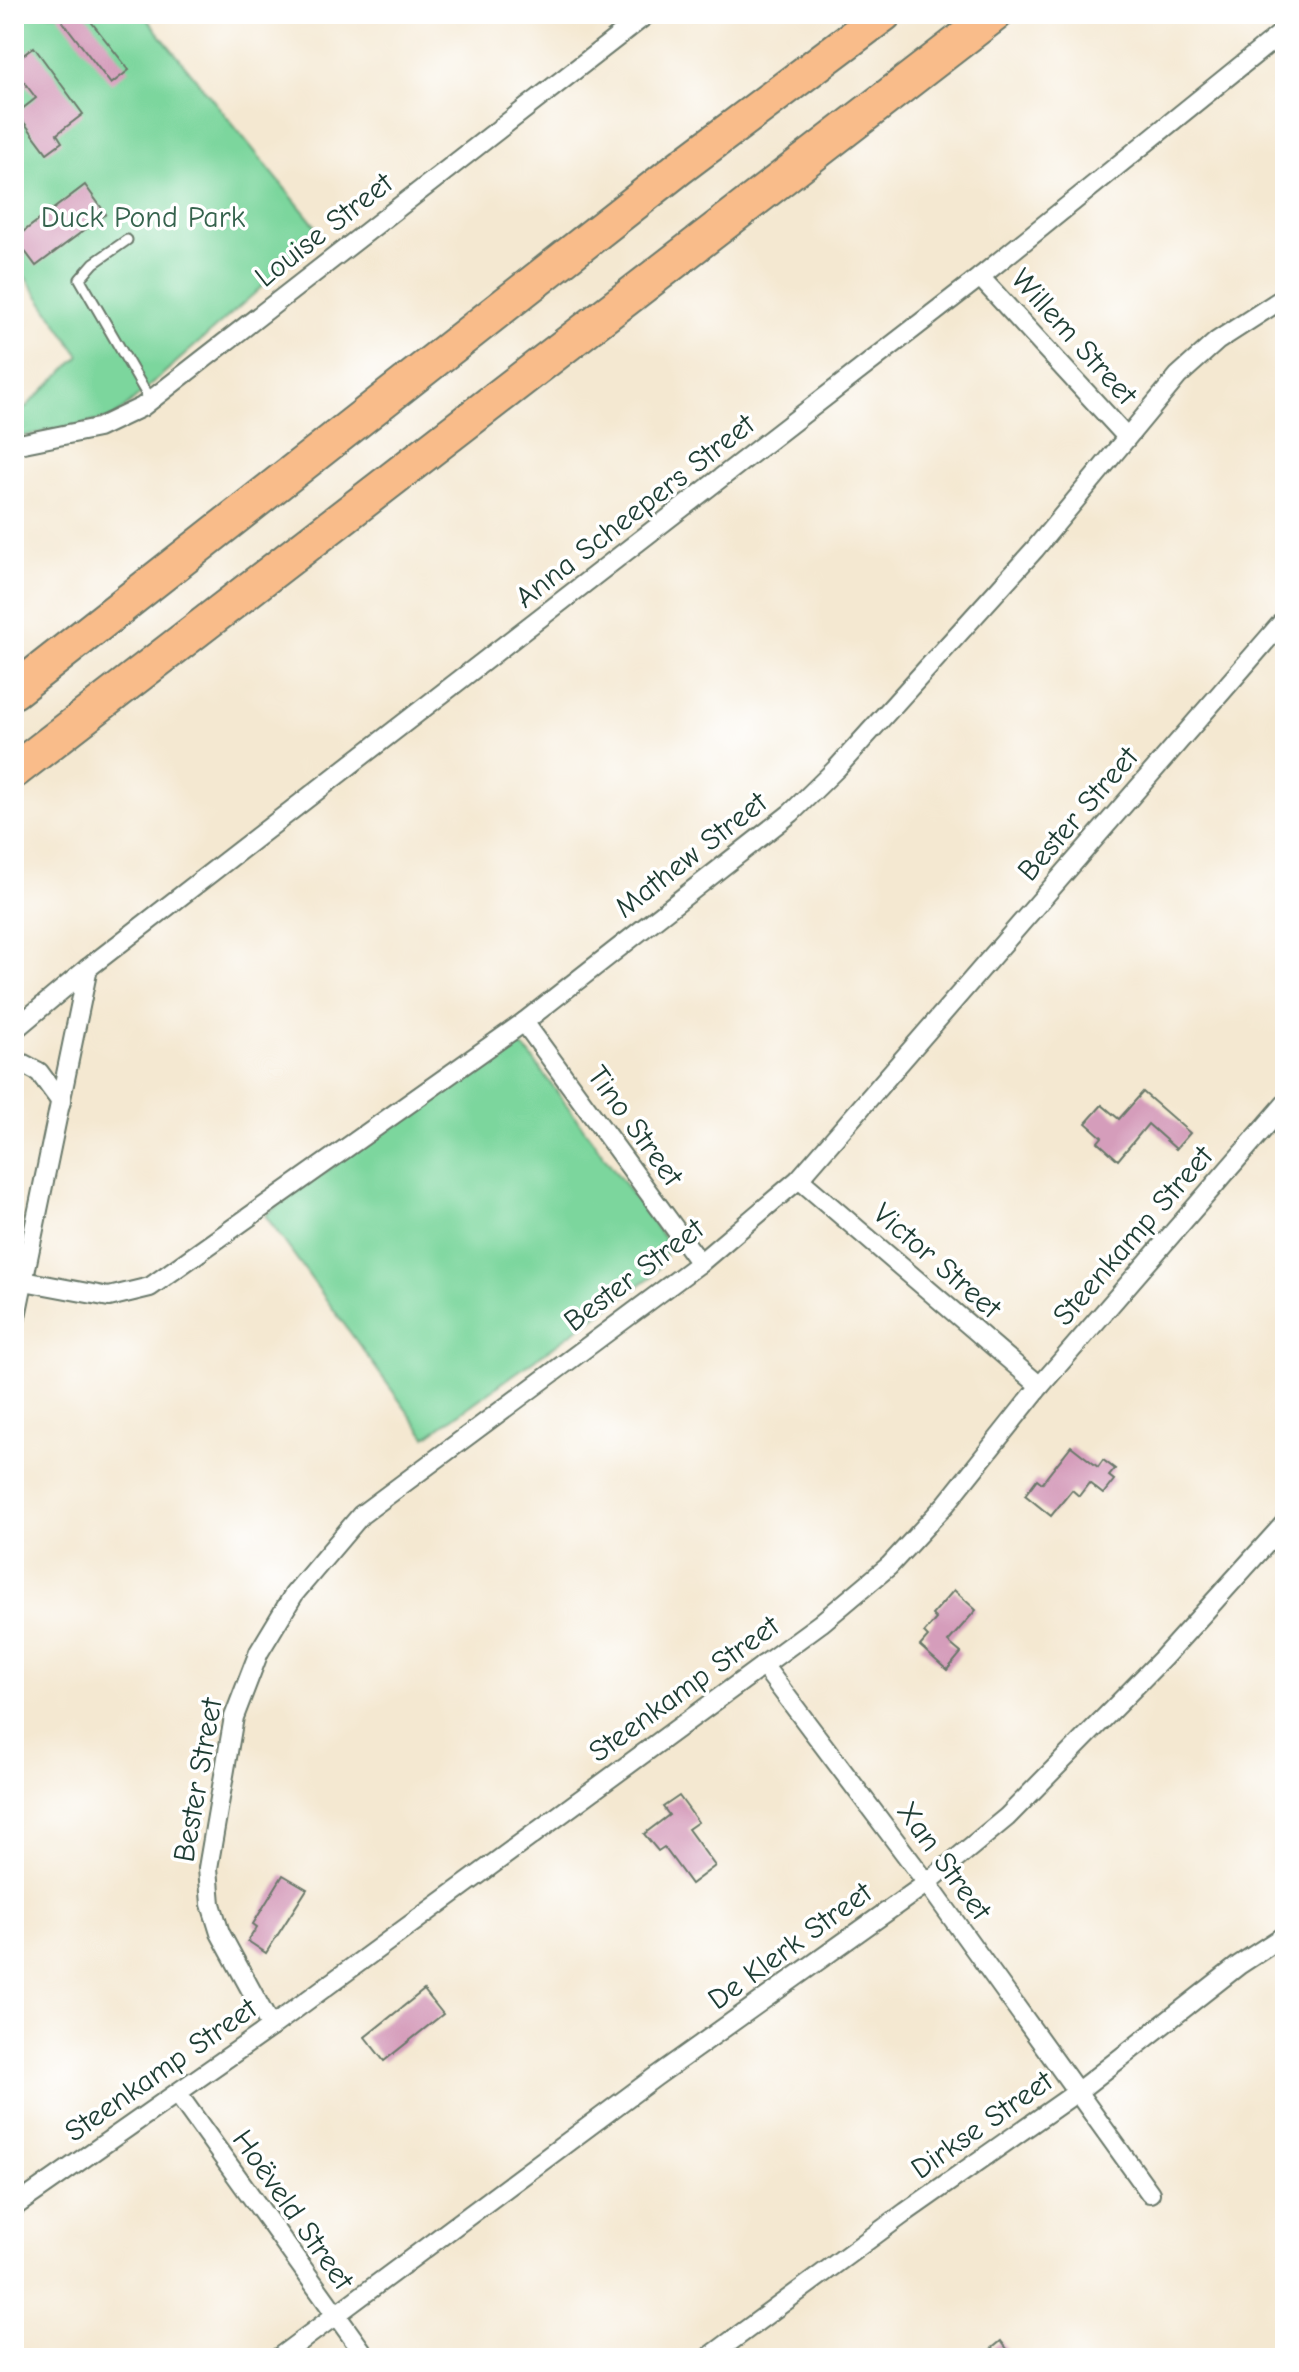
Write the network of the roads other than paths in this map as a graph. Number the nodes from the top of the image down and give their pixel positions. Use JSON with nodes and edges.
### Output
{"nodes":[{"id":1,"x":647,"y":14,"type":"edge"},
{"id":2,"x":884,"y":14,"type":"edge"},
{"id":3,"x":995,"y":14,"type":"edge"},
{"id":4,"x":1285,"y":30,"type":"edge"},
{"id":5,"x":127,"y":240,"type":"dead end"},
{"id":6,"x":980,"y":277,"type":"junction"},
{"id":7,"x":1285,"y":297,"type":"edge"},
{"id":8,"x":150,"y":400,"type":"junction"},
{"id":9,"x":1126,"y":436,"type":"junction"},
{"id":10,"x":14,"y":445,"type":"edge"},
{"id":11,"x":123,"y":607,"type":"junction"},
{"id":12,"x":1285,"y":619,"type":"edge"},
{"id":13,"x":152,"y":664,"type":"junction"},
{"id":14,"x":14,"y":684,"type":"edge"},
{"id":15,"x":14,"y":691,"type":"edge"},
{"id":16,"x":14,"y":771,"type":"edge"},
{"id":17,"x":14,"y":789,"type":"edge"},
{"id":18,"x":88,"y":968,"type":"junction"},
{"id":19,"x":524,"y":1022,"type":"junction"},
{"id":20,"x":14,"y":1030,"type":"edge"},
{"id":21,"x":14,"y":1059,"type":"edge"},
{"id":22,"x":61,"y":1102,"type":"junction"},
{"id":23,"x":1285,"y":1104,"type":"edge"},
{"id":24,"x":799,"y":1179,"type":"junction"},
{"id":25,"x":700,"y":1263,"type":"junction"},
{"id":26,"x":24,"y":1281,"type":"junction"},
{"id":27,"x":14,"y":1326,"type":"edge"},
{"id":28,"x":1040,"y":1386,"type":"junction"},
{"id":29,"x":1285,"y":1523,"type":"edge"},
{"id":30,"x":763,"y":1665,"type":"junction"},
{"id":31,"x":927,"y":1883,"type":"junction"},
{"id":32,"x":1285,"y":1935,"type":"edge"},
{"id":33,"x":271,"y":2027,"type":"junction"},
{"id":34,"x":1077,"y":2092,"type":"junction"},
{"id":35,"x":177,"y":2093,"type":"junction"},
{"id":36,"x":1150,"y":2193,"type":"dead end"},
{"id":37,"x":14,"y":2207,"type":"edge"},
{"id":38,"x":334,"y":2316,"type":"junction"},
{"id":39,"x":278,"y":2358,"type":"edge"},
{"id":40,"x":367,"y":2358,"type":"edge"},
{"id":41,"x":708,"y":2358,"type":"edge"}],
"edges":[{"from":1,"to":8,"type":"street","name":"Louise Street"},
{"from":2,"to":11,"type":"highway"},
{"from":3,"to":13,"type":"highway"},
{"from":4,"to":6,"type":"street","name":"Anna Scheepers Street"},
{"from":5,"to":8,"type":"lane"},
{"from":6,"to":9,"type":"street","name":"Willem Street"},
{"from":6,"to":18,"type":"street","name":"Anna Scheepers Street"},
{"from":7,"to":9,"type":"street","name":"Mathew Street"},
{"from":8,"to":10,"type":"street","name":"Louise Street"},
{"from":9,"to":19,"type":"street","name":"Mathew Street"},
{"from":11,"to":14,"type":"highway"},
{"from":11,"to":15,"type":"highway"},
{"from":12,"to":24,"type":"street","name":"Bester Street"},
{"from":13,"to":16,"type":"highway"},
{"from":13,"to":17,"type":"highway"},
{"from":18,"to":20,"type":"street","name":"Anna Scheepers Street"},
{"from":18,"to":22,"type":"street"},
{"from":19,"to":25,"type":"street","name":"Tino Street"},
{"from":19,"to":26,"type":"street","name":"Mathew Street"},
{"from":21,"to":22,"type":"street"},
{"from":22,"to":26,"type":"street"},
{"from":23,"to":28,"type":"street","name":"Steenkamp Street"},
{"from":24,"to":25,"type":"street","name":"Bester Street"},
{"from":24,"to":28,"type":"street","name":"Victor Street"},
{"from":25,"to":33,"type":"street","name":"Bester Street"},
{"from":26,"to":27,"type":"street"},
{"from":28,"to":30,"type":"street","name":"Steenkamp Street"},
{"from":29,"to":31,"type":"street","name":"De Klerk Street"},
{"from":30,"to":31,"type":"street","name":"Xan Street"},
{"from":30,"to":33,"type":"street","name":"Steenkamp Street"},
{"from":31,"to":34,"type":"street","name":"Xan Street"},
{"from":31,"to":38,"type":"street","name":"De Klerk Street"},
{"from":32,"to":34,"type":"street","name":"Dirkse Street"},
{"from":33,"to":35,"type":"street","name":"Steenkamp Street"},
{"from":34,"to":36,"type":"street","name":"Xan Street"},
{"from":34,"to":41,"type":"street","name":"Dirkse Street"},
{"from":35,"to":37,"type":"street","name":"Steenkamp Street"},
{"from":35,"to":38,"type":"street","name":"Hoëveld Street"},
{"from":38,"to":39,"type":"street","name":"De Klerk Street"},
{"from":38,"to":40,"type":"street","name":"Hoëveld Street"}]}
